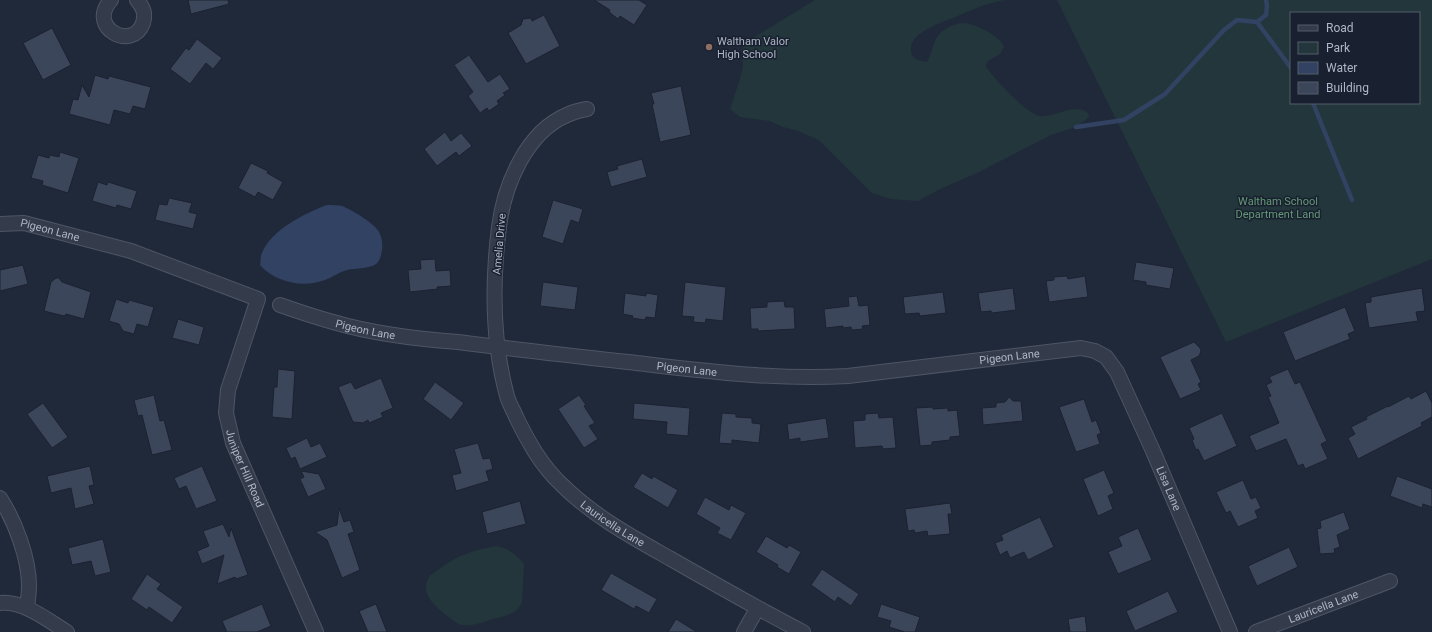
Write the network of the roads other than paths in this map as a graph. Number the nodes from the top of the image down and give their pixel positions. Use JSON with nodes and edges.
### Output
{"nodes":[{"id":1,"x":111,"y":0,"type":"edge"},
{"id":2,"x":137,"y":0,"type":"edge"},
{"id":3,"x":587,"y":108,"type":"dead end"},
{"id":4,"x":0,"y":224,"type":"edge"},
{"id":5,"x":258,"y":299,"type":"joint"},
{"id":6,"x":280,"y":305,"type":"dead end"},
{"id":7,"x":497,"y":347,"type":"junction"},
{"id":8,"x":1097,"y":352,"type":"joint"},
{"id":9,"x":0,"y":498,"type":"edge"},
{"id":10,"x":1390,"y":581,"type":"dead end"},
{"id":11,"x":0,"y":603,"type":"edge"},
{"id":12,"x":27,"y":608,"type":"junction"},
{"id":13,"x":757,"y":609,"type":"junction"},
{"id":14,"x":67,"y":632,"type":"edge"},
{"id":15,"x":316,"y":632,"type":"edge"},
{"id":16,"x":744,"y":632,"type":"edge"},
{"id":17,"x":803,"y":632,"type":"edge"},
{"id":18,"x":1230,"y":632,"type":"edge"},
{"id":19,"x":1256,"y":632,"type":"edge"}],
"edges":[{"from":1,"to":2,"type":"street"},
{"from":3,"to":7,"type":"street","name":"Amelia Drive"},
{"from":4,"to":5,"type":"street","name":"Pigeon Lane"},
{"from":5,"to":15,"type":"street","name":"Juniper Hill Road"},
{"from":6,"to":7,"type":"street","name":"Pigeon Lane"},
{"from":7,"to":8,"type":"street","name":"Pigeon Lane"},
{"from":7,"to":13,"type":"street","name":"Lauricella Lane"},
{"from":8,"to":18,"type":"street","name":"Lisa Lane"},
{"from":9,"to":12,"type":"street"},
{"from":10,"to":19,"type":"street","name":"Lauricella Lane"},
{"from":11,"to":12,"type":"street"},
{"from":12,"to":14,"type":"street"},
{"from":13,"to":16,"type":"street"},
{"from":13,"to":17,"type":"street","name":"Lauricella Lane"}]}
